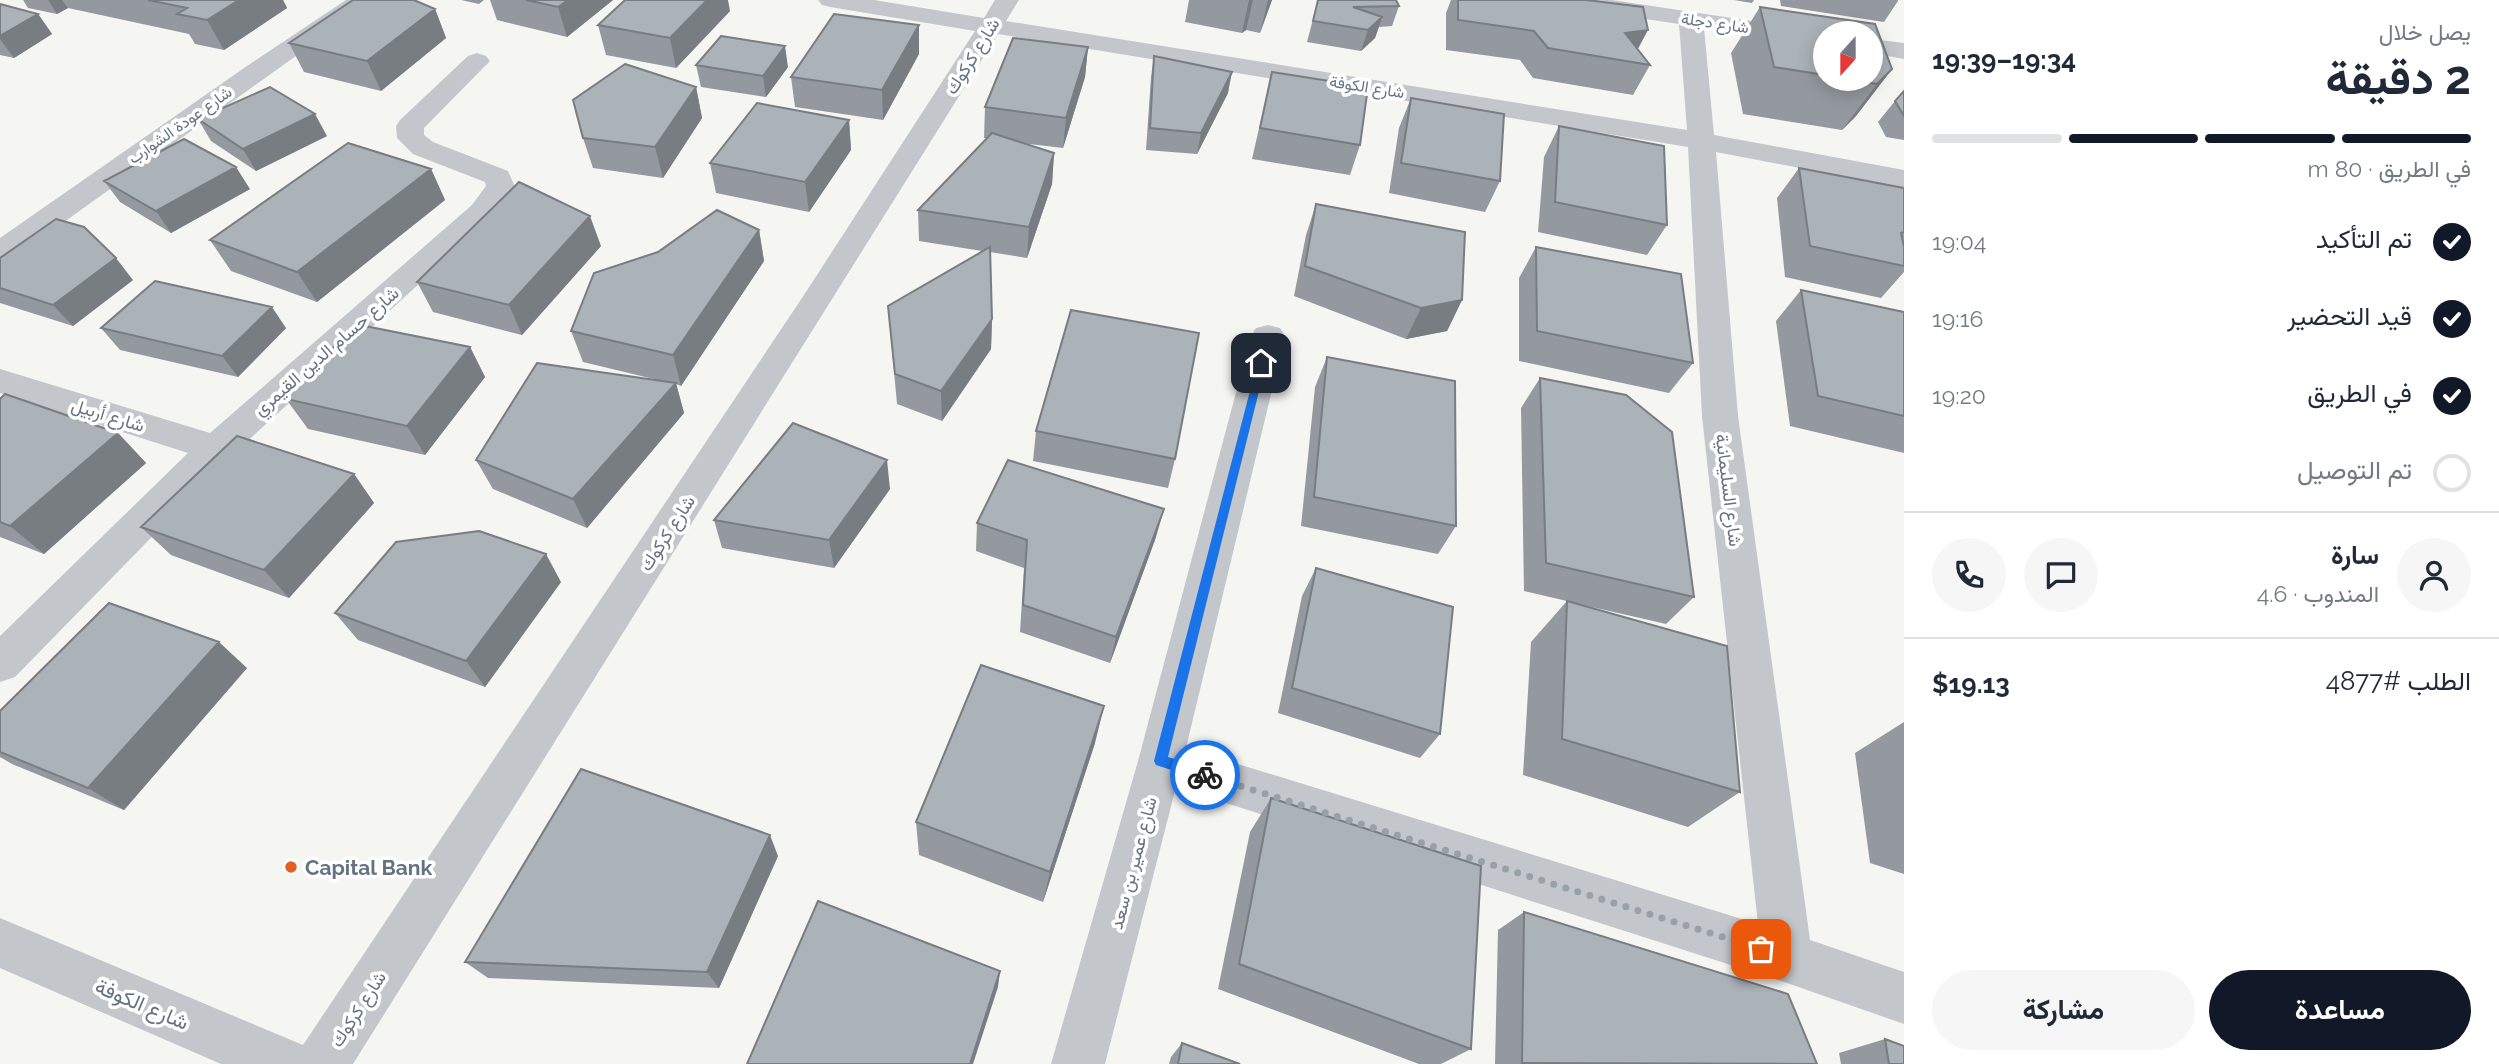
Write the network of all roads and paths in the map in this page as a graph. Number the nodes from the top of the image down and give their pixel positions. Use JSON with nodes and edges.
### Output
{"nodes":[{"id":1,"x":362,"y":0,"type":"edge"},
{"id":2,"x":830,"y":0,"type":"edge"},
{"id":3,"x":1564,"y":0,"type":"edge"},
{"id":4,"x":999,"y":14,"type":"edge"},
{"id":5,"x":1691,"y":20,"type":"junction"},
{"id":6,"x":1813,"y":37,"type":"edge"},
{"id":7,"x":1883,"y":48,"type":"edge"},
{"id":8,"x":1904,"y":51,"type":"edge"},
{"id":9,"x":477,"y":61,"type":"dead end"},
{"id":10,"x":1703,"y":141,"type":"junction"},
{"id":11,"x":1904,"y":179,"type":"edge"},
{"id":12,"x":0,"y":253,"type":"edge"},
{"id":13,"x":1268,"y":336,"type":"dead end"},
{"id":14,"x":0,"y":381,"type":"edge"},
{"id":15,"x":216,"y":448,"type":"junction"},
{"id":16,"x":0,"y":664,"type":"edge"},
{"id":17,"x":1160,"y":761,"type":"junction"},
{"id":18,"x":0,"y":943,"type":"edge"},
{"id":19,"x":1787,"y":958,"type":"junction"},
{"id":20,"x":1904,"y":998,"type":"edge"},
{"id":21,"x":284,"y":1064,"type":"edge"},
{"id":22,"x":323,"y":1064,"type":"edge"},
{"id":23,"x":1078,"y":1064,"type":"edge"}],
"edges":[{"from":1,"to":12,"type":"street","name":"شارع عودة الشوارب"},
{"from":2,"to":4,"type":"street","name":"شارع الكوفة"},
{"from":3,"to":5,"type":"street","name":"شارع دجلة"},
{"from":4,"to":10,"type":"street","name":"شارع الكوفة"},
{"from":4,"to":22,"type":"street","name":"شارع كركوك"},
{"from":5,"to":6,"type":"street","name":"شارع دجلة"},
{"from":5,"to":10,"type":"street","name":"شارع السليمانية"},
{"from":7,"to":8,"type":"street"},
{"from":9,"to":15,"type":"street","name":"شارع حسام الدين القيمري"},
{"from":10,"to":11,"type":"street","name":"شارع الكوفة"},
{"from":10,"to":19,"type":"street","name":"شارع السليمانية"},
{"from":13,"to":17,"type":"street","name":"شارع عمير بن سعد"},
{"from":14,"to":15,"type":"street","name":"شارع أربيل"},
{"from":15,"to":16,"type":"street","name":"شارع حسام الدين القيمري"},
{"from":17,"to":19,"type":"street"},
{"from":17,"to":23,"type":"street","name":"شارع عمير بن سعد"},
{"from":18,"to":21,"type":"street","name":"شارع الكوفة"},
{"from":19,"to":20,"type":"street"}]}
